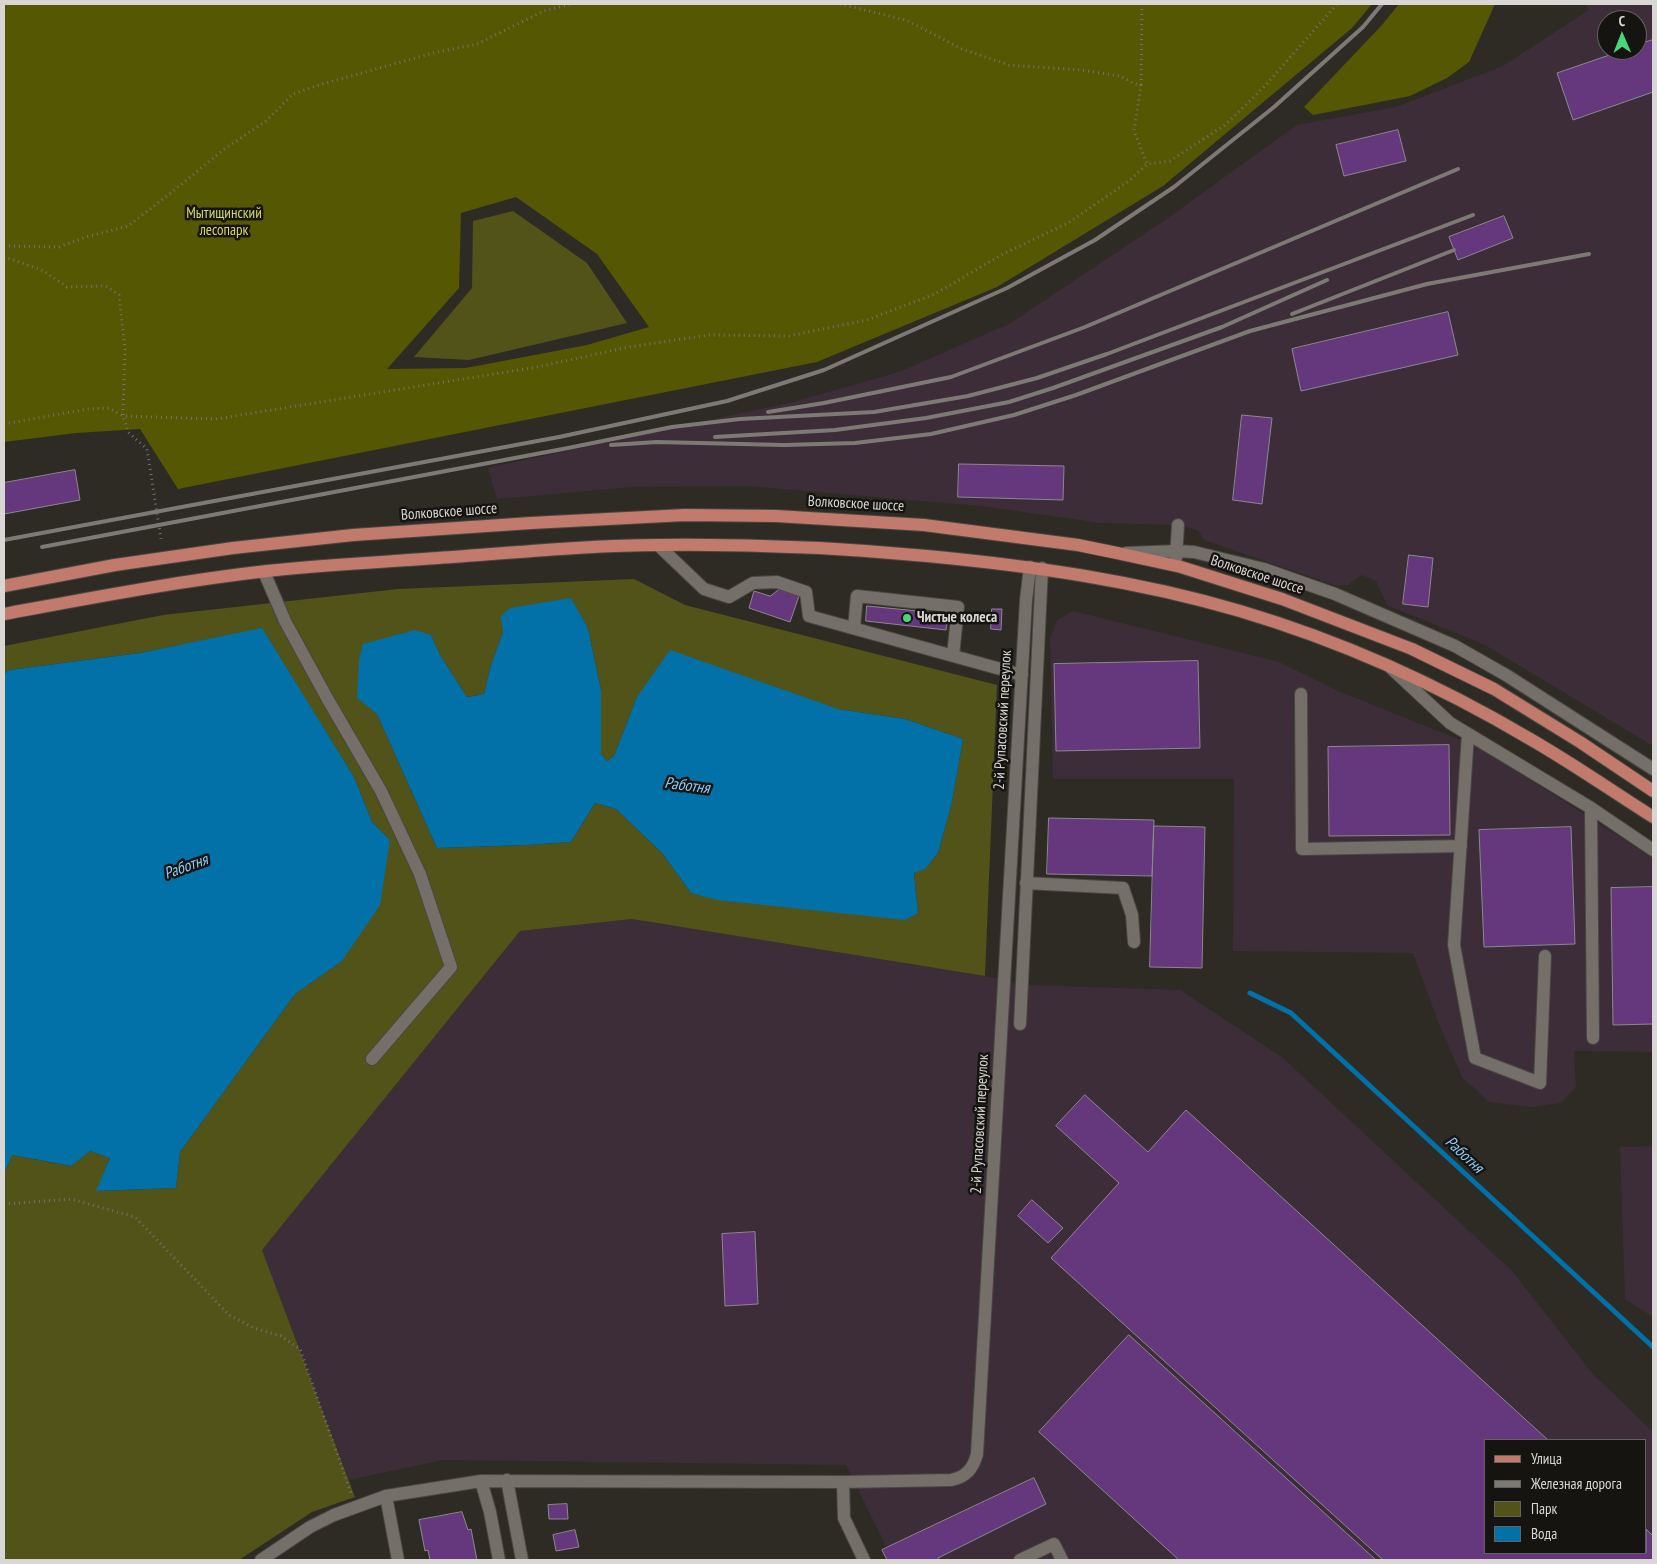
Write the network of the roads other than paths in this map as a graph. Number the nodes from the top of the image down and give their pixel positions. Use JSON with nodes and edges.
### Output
{"nodes":[{"id":1,"x":1178,"y":525,"type":"dead end"},
{"id":2,"x":658,"y":544,"type":"junction"},
{"id":3,"x":1177,"y":551,"type":"junction"},
{"id":4,"x":1117,"y":553,"type":"junction"},
{"id":5,"x":1175,"y":565,"type":"junction"},
{"id":6,"x":1036,"y":568,"type":"junction"},
{"id":7,"x":264,"y":572,"type":"junction"},
{"id":8,"x":4,"y":586,"type":"edge"},
{"id":9,"x":4,"y":614,"type":"edge"},
{"id":10,"x":854,"y":628,"type":"junction"},
{"id":11,"x":952,"y":656,"type":"junction"},
{"id":12,"x":1388,"y":665,"type":"junction"},
{"id":13,"x":1022,"y":675,"type":"junction"},
{"id":14,"x":1301,"y":694,"type":"dead end"},
{"id":15,"x":1468,"y":734,"type":"junction"},
{"id":16,"x":1653,"y":770,"type":"edge"},
{"id":17,"x":1653,"y":790,"type":"edge"},
{"id":18,"x":1591,"y":808,"type":"junction"},
{"id":19,"x":1653,"y":818,"type":"edge"},
{"id":20,"x":1461,"y":846,"type":"junction"},
{"id":21,"x":1653,"y":850,"type":"edge"},
{"id":22,"x":1026,"y":883,"type":"junction"},
{"id":23,"x":1134,"y":942,"type":"dead end"},
{"id":24,"x":1545,"y":956,"type":"dead end"},
{"id":25,"x":1020,"y":1024,"type":"dead end"},
{"id":26,"x":1593,"y":1038,"type":"dead end"},
{"id":27,"x":372,"y":1059,"type":"dead end"},
{"id":28,"x":481,"y":1480,"type":"junction"},
{"id":29,"x":507,"y":1480,"type":"junction"},
{"id":30,"x":843,"y":1482,"type":"junction"},
{"id":31,"x":386,"y":1496,"type":"junction"},
{"id":32,"x":261,"y":1560,"type":"edge"},
{"id":33,"x":398,"y":1560,"type":"edge"},
{"id":34,"x":498,"y":1560,"type":"edge"},
{"id":35,"x":522,"y":1560,"type":"edge"},
{"id":36,"x":864,"y":1560,"type":"edge"},
{"id":37,"x":1020,"y":1560,"type":"edge"},
{"id":38,"x":1062,"y":1560,"type":"edge"}],
"edges":[{"from":1,"to":3,"type":"street"},
{"from":2,"to":6,"type":"main road"},
{"from":2,"to":7,"type":"main road"},
{"from":2,"to":10,"type":"street"},
{"from":3,"to":4,"type":"street"},
{"from":3,"to":5,"type":"street"},
{"from":3,"to":16,"type":"street"},
{"from":4,"to":5,"type":"main road","name":"Волковское шоссе"},
{"from":4,"to":8,"type":"main road","name":"Волковское шоссе"},
{"from":5,"to":17,"type":"main road","name":"Волковское шоссе"},
{"from":6,"to":12,"type":"main road"},
{"from":6,"to":13,"type":"street","name":"2-й Рупасовский переулок"},
{"from":6,"to":22,"type":"street"},
{"from":7,"to":9,"type":"main road"},
{"from":7,"to":27,"type":"street"},
{"from":10,"to":11,"type":"street"},
{"from":10,"to":11,"type":"street"},
{"from":11,"to":13,"type":"street"},
{"from":12,"to":15,"type":"street"},
{"from":12,"to":19,"type":"main road"},
{"from":13,"to":30,"type":"street","name":"2-й Рупасовский переулок"},
{"from":14,"to":20,"type":"street"},
{"from":15,"to":18,"type":"street"},
{"from":15,"to":20,"type":"street"},
{"from":18,"to":21,"type":"street"},
{"from":18,"to":26,"type":"street"},
{"from":20,"to":24,"type":"street"},
{"from":22,"to":23,"type":"street"},
{"from":22,"to":25,"type":"street"},
{"from":28,"to":29,"type":"street"},
{"from":28,"to":31,"type":"street"},
{"from":28,"to":34,"type":"street"},
{"from":29,"to":30,"type":"street"},
{"from":29,"to":35,"type":"street"},
{"from":30,"to":36,"type":"street"},
{"from":31,"to":32,"type":"street"},
{"from":31,"to":33,"type":"street"},
{"from":37,"to":38,"type":"street"}]}
